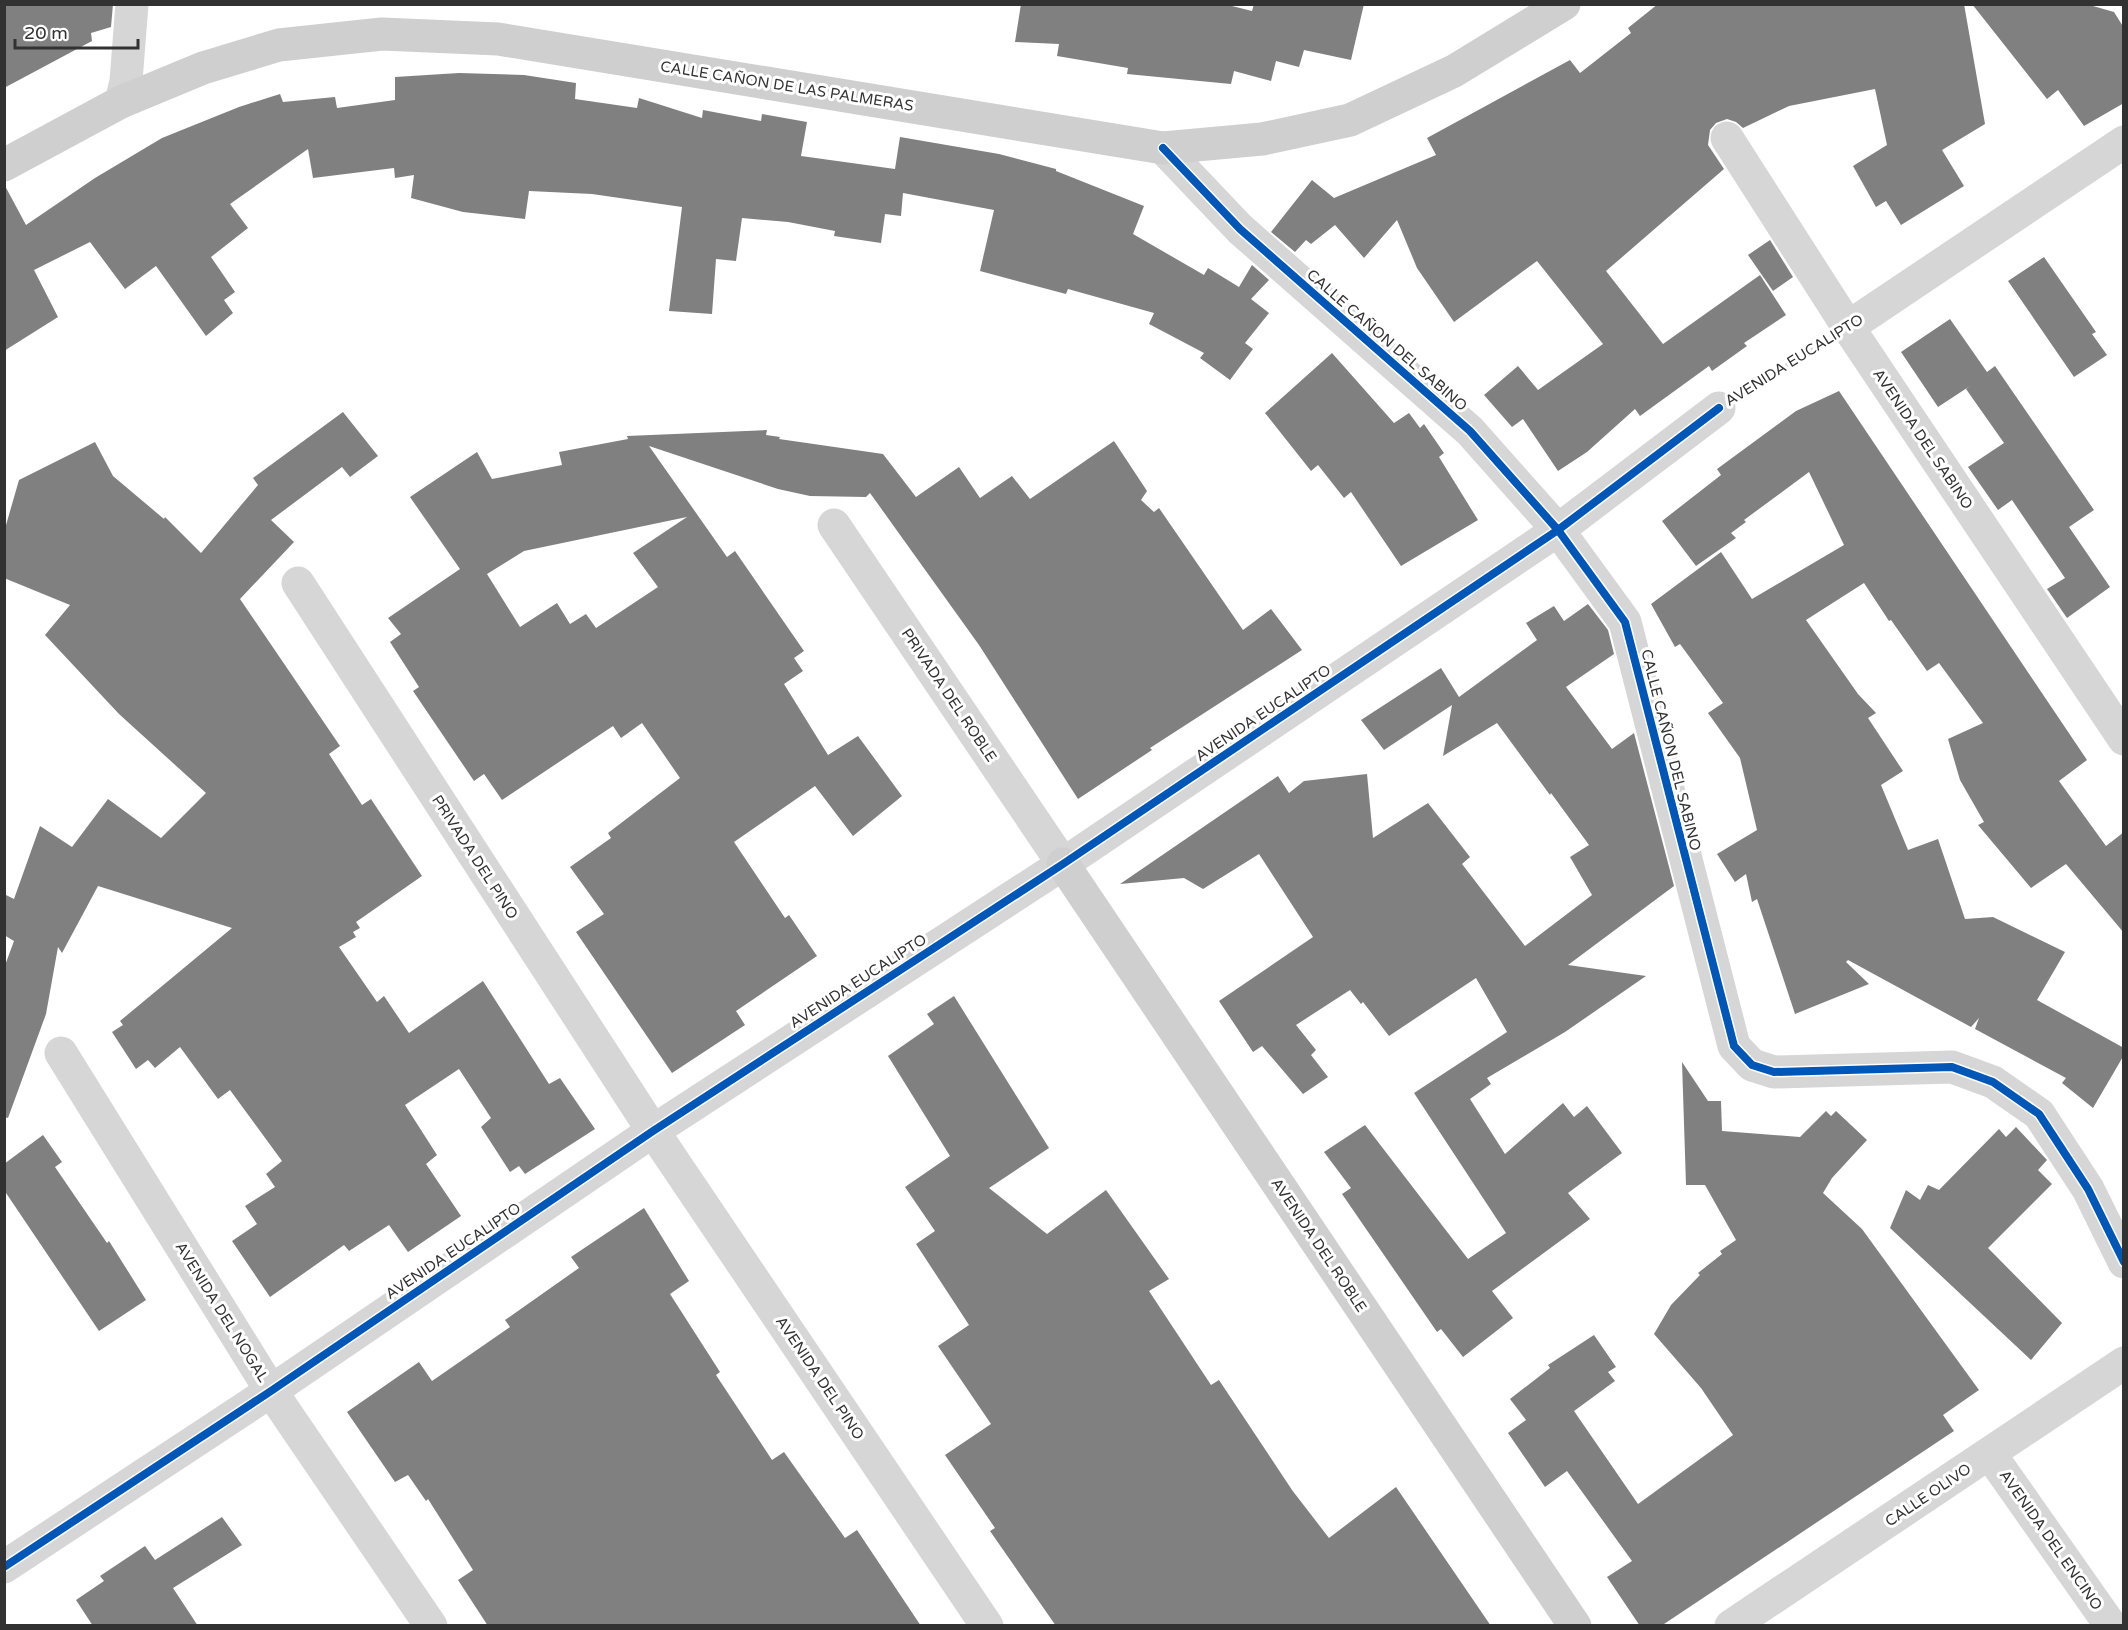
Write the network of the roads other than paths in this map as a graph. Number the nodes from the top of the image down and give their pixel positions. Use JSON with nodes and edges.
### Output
{"nodes":[{"id":1,"x":132,"y":4,"type":"edge"},
{"id":2,"x":1564,"y":4,"type":"edge"},
{"id":3,"x":125,"y":78,"type":"junction"},
{"id":4,"x":1727,"y":138,"type":"dead end"},
{"id":5,"x":2124,"y":142,"type":"edge"},
{"id":6,"x":1162,"y":148,"type":"junction"},
{"id":7,"x":4,"y":165,"type":"edge"},
{"id":8,"x":1848,"y":327,"type":"junction"},
{"id":9,"x":1719,"y":408,"type":"road end"},
{"id":10,"x":834,"y":525,"type":"dead end"},
{"id":11,"x":1558,"y":530,"type":"junction"},
{"id":12,"x":298,"y":583,"type":"dead end"},
{"id":13,"x":2124,"y":739,"type":"edge"},
{"id":14,"x":1063,"y":864,"type":"junction"},
{"id":15,"x":61,"y":1053,"type":"dead end"},
{"id":16,"x":652,"y":1131,"type":"junction"},
{"id":17,"x":2124,"y":1262,"type":"edge"},
{"id":18,"x":2124,"y":1363,"type":"edge"},
{"id":19,"x":271,"y":1391,"type":"junction"},
{"id":20,"x":1990,"y":1454,"type":"junction"},
{"id":21,"x":4,"y":1567,"type":"edge"},
{"id":22,"x":431,"y":1626,"type":"edge"},
{"id":23,"x":987,"y":1626,"type":"edge"},
{"id":24,"x":1575,"y":1626,"type":"edge"},
{"id":25,"x":1731,"y":1626,"type":"edge"},
{"id":26,"x":2111,"y":1626,"type":"edge"}],
"edges":[{"from":1,"to":3,"type":"street"},
{"from":2,"to":6,"type":"main road","name":"CALLE CAÑON DE LAS PALMERAS"},
{"from":3,"to":6,"type":"main road","name":"CALLE CAÑON DE LAS PALMERAS"},
{"from":3,"to":7,"type":"main road","name":"CALLE CAÑON DE LAS PALMERAS"},
{"from":4,"to":8,"type":"street","name":"AVENIDA DEL SABINO"},
{"from":5,"to":8,"type":"street","name":"AVENIDA EUCALIPTO"},
{"from":6,"to":11,"type":"street","name":"CALLE CAÑON DEL SABINO"},
{"from":8,"to":13,"type":"street","name":"AVENIDA DEL SABINO"},
{"from":9,"to":11,"type":"street","name":"AVENIDA EUCALIPTO"},
{"from":10,"to":14,"type":"street","name":"PRIVADA DEL ROBLE"},
{"from":11,"to":14,"type":"street","name":"AVENIDA EUCALIPTO"},
{"from":11,"to":17,"type":"street","name":"CALLE CAÑON DEL SABINO"},
{"from":12,"to":16,"type":"street","name":"PRIVADA DEL PINO"},
{"from":14,"to":16,"type":"street","name":"AVENIDA EUCALIPTO"},
{"from":14,"to":24,"type":"main road","name":"AVENIDA DEL ROBLE"},
{"from":15,"to":19,"type":"street","name":"AVENIDA DEL NOGAL"},
{"from":16,"to":19,"type":"street","name":"AVENIDA EUCALIPTO"},
{"from":16,"to":23,"type":"street","name":"AVENIDA DEL PINO"},
{"from":18,"to":20,"type":"street","name":"CALLE OLIVO"},
{"from":19,"to":21,"type":"street","name":"AVENIDA EUCALIPTO"},
{"from":19,"to":22,"type":"street","name":"AVENIDA DEL NOGAL"},
{"from":20,"to":25,"type":"street","name":"CALLE OLIVO"},
{"from":20,"to":26,"type":"street","name":"AVENIDA DEL ENCINO"}]}
